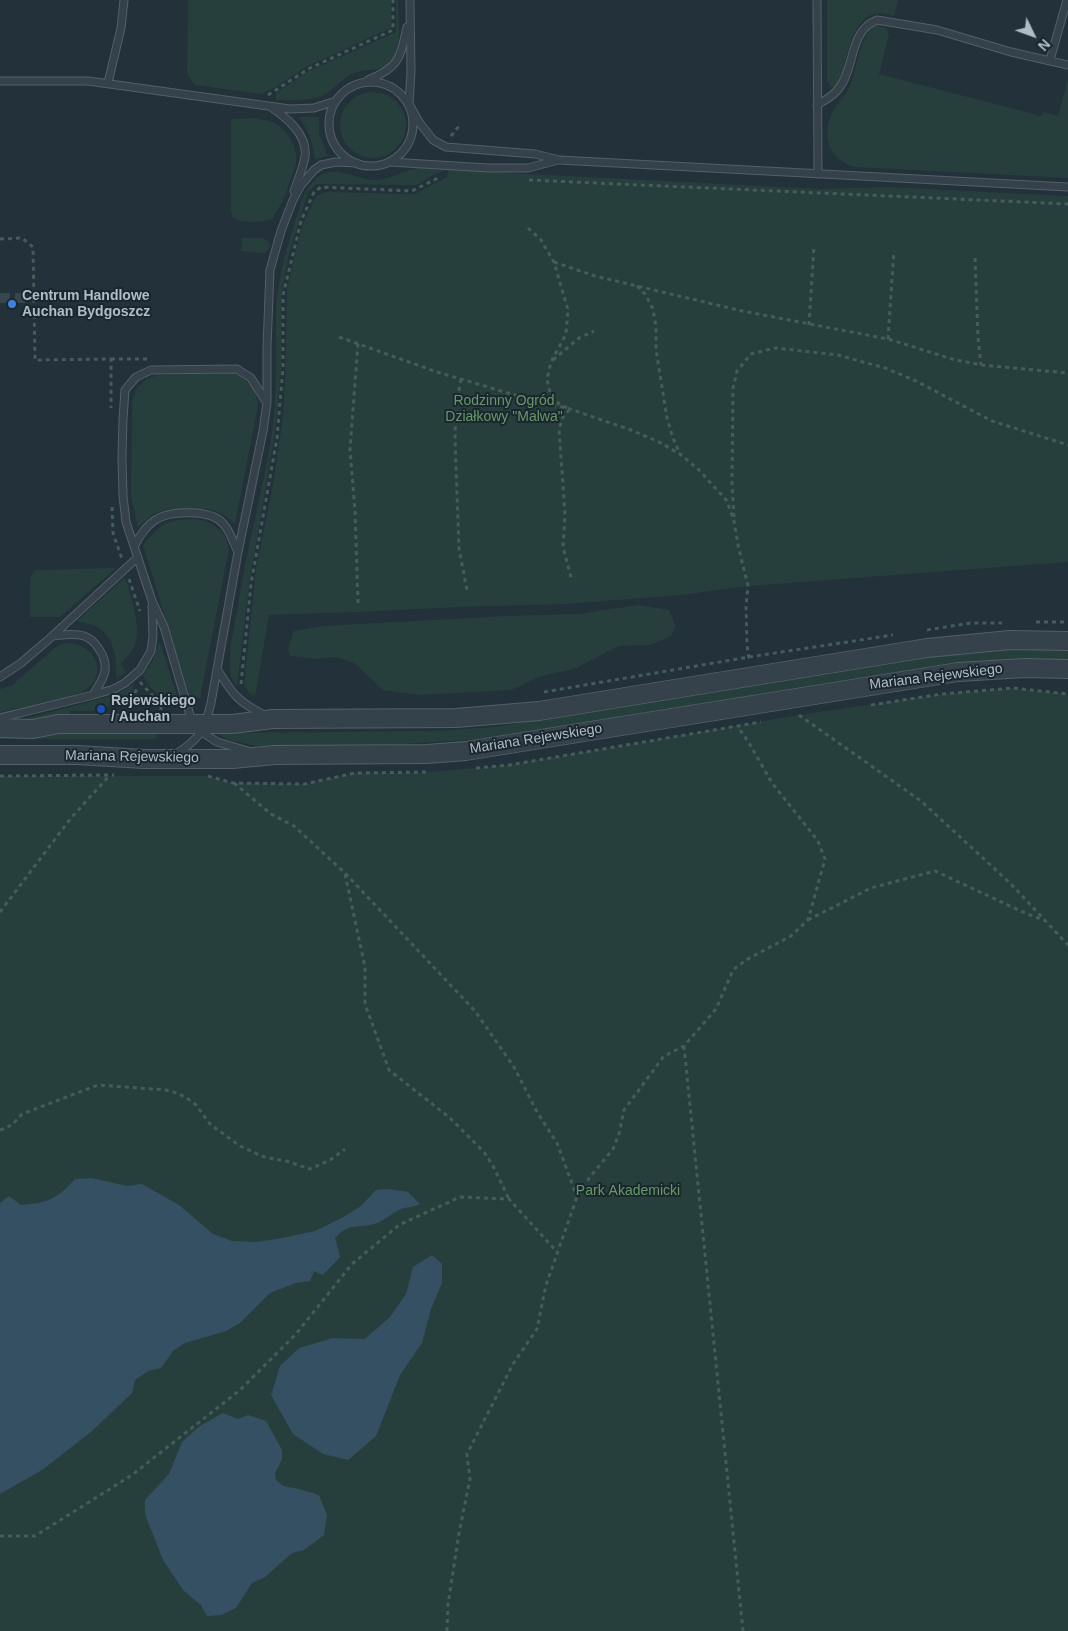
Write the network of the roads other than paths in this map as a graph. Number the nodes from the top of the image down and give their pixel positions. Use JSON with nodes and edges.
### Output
{"nodes":[{"id":1,"x":124,"y":0,"type":"edge"},
{"id":2,"x":410,"y":0,"type":"edge"},
{"id":3,"x":817,"y":0,"type":"edge"},
{"id":4,"x":1067,"y":0,"type":"edge"},
{"id":5,"x":410,"y":16,"type":"junction"},
{"id":6,"x":1050,"y":60,"type":"junction"},
{"id":7,"x":1068,"y":65,"type":"edge"},
{"id":8,"x":0,"y":81,"type":"edge"},
{"id":9,"x":363,"y":82,"type":"junction"},
{"id":10,"x":108,"y":83,"type":"junction"},
{"id":11,"x":336,"y":101,"type":"junction"},
{"id":12,"x":409,"y":104,"type":"junction"},
{"id":13,"x":817,"y":105,"type":"junction"},
{"id":14,"x":269,"y":106,"type":"junction"},
{"id":15,"x":560,"y":160,"type":"junction"},
{"id":16,"x":389,"y":162,"type":"junction"},
{"id":17,"x":357,"y":163,"type":"junction"},
{"id":18,"x":818,"y":174,"type":"junction"},
{"id":19,"x":1068,"y":187,"type":"edge"},
{"id":20,"x":285,"y":220,"type":"junction"},
{"id":21,"x":267,"y":403,"type":"junction"},
{"id":22,"x":135,"y":545,"type":"junction"},
{"id":23,"x":238,"y":552,"type":"junction"},
{"id":24,"x":138,"y":557,"type":"junction"},
{"id":25,"x":152,"y":601,"type":"junction"},
{"id":26,"x":52,"y":636,"type":"junction"},
{"id":27,"x":1068,"y":641,"type":"edge"},
{"id":28,"x":217,"y":669,"type":"junction"},
{"id":29,"x":1068,"y":669,"type":"edge"},
{"id":30,"x":0,"y":677,"type":"edge"},
{"id":31,"x":92,"y":695,"type":"junction"},
{"id":32,"x":0,"y":718,"type":"edge"},
{"id":33,"x":273,"y":719,"type":"junction"},
{"id":34,"x":200,"y":727,"type":"junction"},
{"id":35,"x":0,"y":728,"type":"edge"},
{"id":36,"x":0,"y":755,"type":"edge"},
{"id":37,"x":275,"y":755,"type":"junction"},
{"id":38,"x":170,"y":759,"type":"junction"}],
"edges":[{"from":1,"to":10,"type":"lane"},
{"from":2,"to":5,"type":"lane"},
{"from":3,"to":13,"type":"lane"},
{"from":4,"to":6,"type":"lane"},
{"from":5,"to":9,"type":"lane"},
{"from":5,"to":12,"type":"lane"},
{"from":6,"to":7,"type":"lane"},
{"from":6,"to":13,"type":"lane"},
{"from":8,"to":10,"type":"lane"},
{"from":9,"to":11,"type":"lane"},
{"from":9,"to":12,"type":"lane"},
{"from":10,"to":14,"type":"lane"},
{"from":11,"to":14,"type":"lane"},
{"from":11,"to":17,"type":"lane"},
{"from":12,"to":15,"type":"lane"},
{"from":12,"to":16,"type":"lane"},
{"from":13,"to":18,"type":"lane"},
{"from":14,"to":20,"type":"lane"},
{"from":15,"to":16,"type":"lane"},
{"from":15,"to":18,"type":"lane"},
{"from":16,"to":17,"type":"lane"},
{"from":17,"to":20,"type":"lane"},
{"from":18,"to":19,"type":"lane"},
{"from":20,"to":21,"type":"lane"},
{"from":21,"to":22,"type":"lane"},
{"from":21,"to":23,"type":"lane"},
{"from":22,"to":23,"type":"lane"},
{"from":22,"to":24,"type":"lane"},
{"from":23,"to":28,"type":"lane"},
{"from":24,"to":25,"type":"lane"},
{"from":24,"to":26,"type":"lane"},
{"from":25,"to":31,"type":"lane"},
{"from":25,"to":34,"type":"lane"},
{"from":26,"to":30,"type":"lane"},
{"from":26,"to":31,"type":"lane"},
{"from":27,"to":33,"type":"street","name":"Mariana Rejewskiego"},
{"from":28,"to":33,"type":"lane"},
{"from":28,"to":34,"type":"lane"},
{"from":29,"to":37,"type":"street","name":"Mariana Rejewskiego"},
{"from":31,"to":32,"type":"lane"},
{"from":33,"to":34,"type":"street","name":"Mariana Rejewskiego"},
{"from":34,"to":35,"type":"street","name":"Mariana Rejewskiego"},
{"from":34,"to":37,"type":"lane"},
{"from":34,"to":38,"type":"lane"},
{"from":36,"to":38,"type":"street","name":"Mariana Rejewskiego"},
{"from":37,"to":38,"type":"street","name":"Mariana Rejewskiego"}]}
